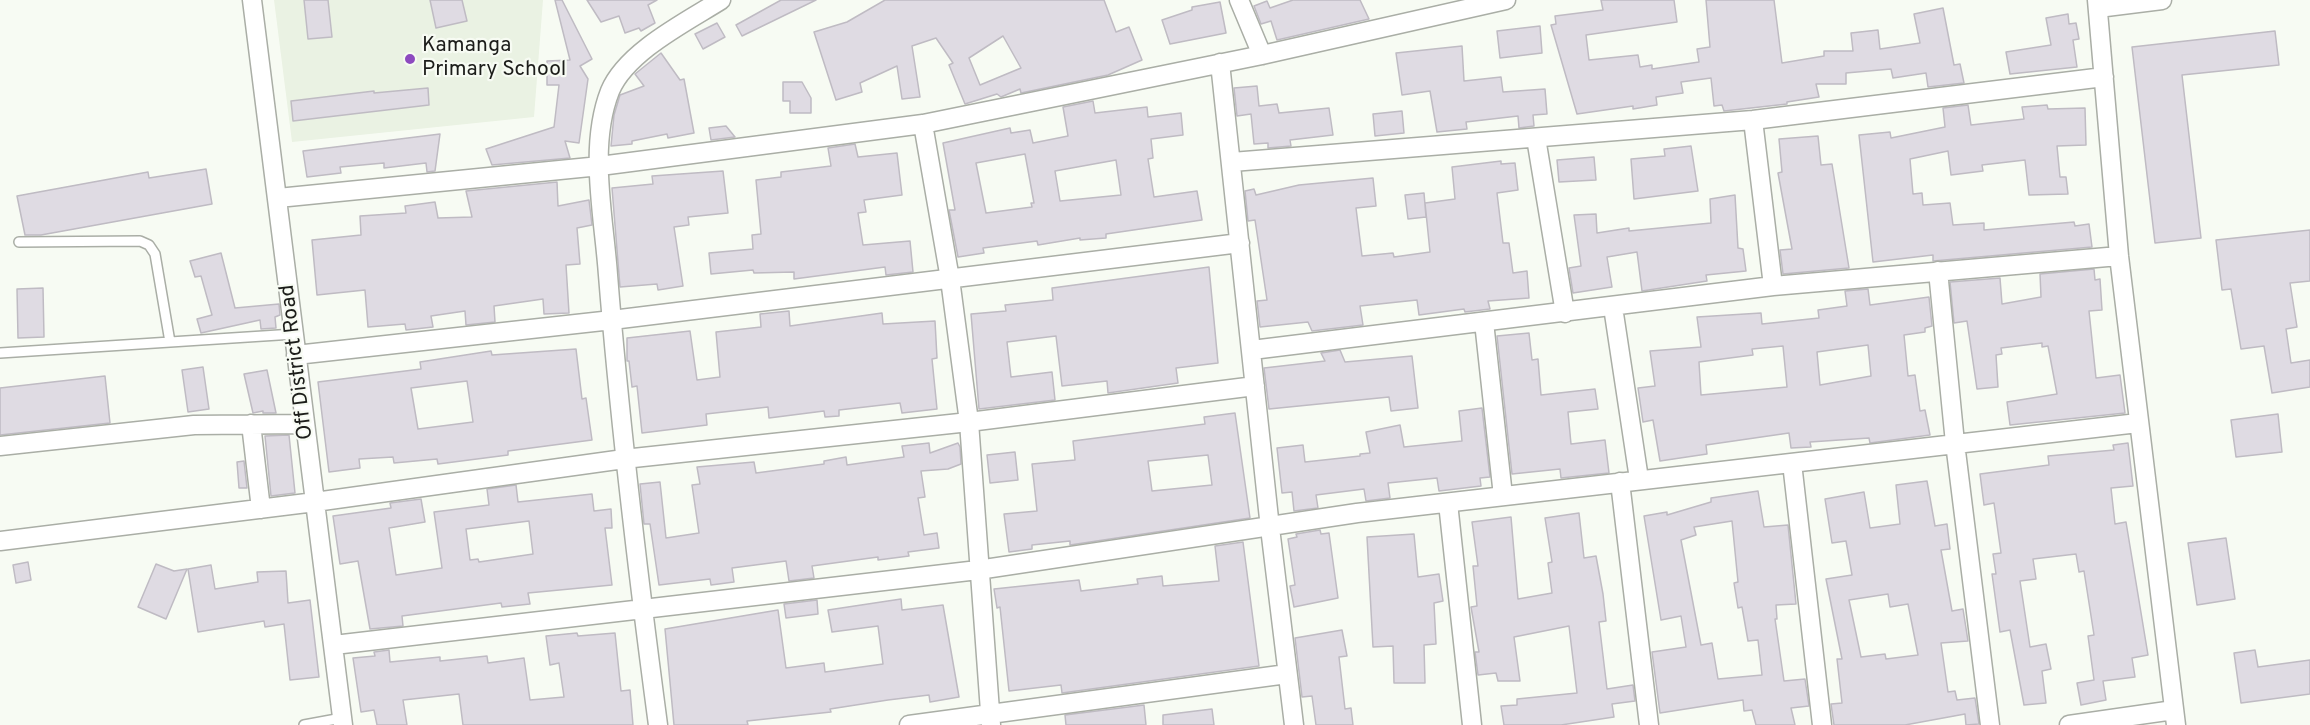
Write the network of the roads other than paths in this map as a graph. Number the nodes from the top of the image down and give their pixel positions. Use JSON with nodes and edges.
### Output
{"nodes":[{"id":1,"x":252,"y":0,"type":"edge"},
{"id":2,"x":720,"y":0,"type":"edge"},
{"id":3,"x":1239,"y":0,"type":"edge"},
{"id":4,"x":1506,"y":0,"type":"edge"},
{"id":5,"x":2162,"y":0,"type":"edge"},
{"id":6,"x":2097,"y":4,"type":"edge"},
{"id":7,"x":1262,"y":55,"type":"junction"},
{"id":8,"x":1221,"y":63,"type":"junction"},
{"id":9,"x":2104,"y":77,"type":"junction"},
{"id":10,"x":1753,"y":120,"type":"junction"},
{"id":11,"x":923,"y":124,"type":"junction"},
{"id":12,"x":1536,"y":138,"type":"junction"},
{"id":13,"x":1232,"y":162,"type":"junction"},
{"id":14,"x":600,"y":166,"type":"junction"},
{"id":15,"x":278,"y":198,"type":"junction"},
{"id":16,"x":19,"y":242,"type":"dead end"},
{"id":17,"x":1240,"y":243,"type":"junction"},
{"id":18,"x":2119,"y":256,"type":"junction"},
{"id":19,"x":1938,"y":271,"type":"junction"},
{"id":20,"x":950,"y":279,"type":"junction"},
{"id":21,"x":1773,"y":286,"type":"junction"},
{"id":22,"x":1613,"y":307,"type":"junction"},
{"id":23,"x":1565,"y":313,"type":"junction"},
{"id":24,"x":612,"y":320,"type":"junction"},
{"id":25,"x":1484,"y":322,"type":"junction"},
{"id":26,"x":294,"y":334,"type":"junction"},
{"id":27,"x":170,"y":342,"type":"junction"},
{"id":28,"x":1252,"y":350,"type":"junction"},
{"id":29,"x":0,"y":353,"type":"edge"},
{"id":30,"x":296,"y":355,"type":"junction"},
{"id":31,"x":1255,"y":386,"type":"junction"},
{"id":32,"x":969,"y":422,"type":"junction"},
{"id":33,"x":2138,"y":423,"type":"junction"},
{"id":34,"x":251,"y":424,"type":"junction"},
{"id":35,"x":305,"y":424,"type":"junction"},
{"id":36,"x":1955,"y":443,"type":"junction"},
{"id":37,"x":0,"y":446,"type":"edge"},
{"id":38,"x":624,"y":459,"type":"junction"},
{"id":39,"x":1792,"y":463,"type":"junction"},
{"id":40,"x":1639,"y":479,"type":"junction"},
{"id":41,"x":1620,"y":482,"type":"junction"},
{"id":42,"x":1503,"y":496,"type":"junction"},
{"id":43,"x":315,"y":502,"type":"junction"},
{"id":44,"x":1448,"y":503,"type":"junction"},
{"id":45,"x":261,"y":509,"type":"junction"},
{"id":46,"x":1270,"y":528,"type":"junction"},
{"id":47,"x":0,"y":541,"type":"edge"},
{"id":48,"x":978,"y":570,"type":"junction"},
{"id":49,"x":642,"y":608,"type":"junction"},
{"id":50,"x":334,"y":645,"type":"junction"},
{"id":51,"x":1287,"y":674,"type":"junction"},
{"id":52,"x":2175,"y":718,"type":"edge"},
{"id":53,"x":991,"y":720,"type":"edge"},
{"id":54,"x":342,"y":722,"type":"edge"},
{"id":55,"x":304,"y":725,"type":"edge"},
{"id":56,"x":658,"y":725,"type":"edge"},
{"id":57,"x":909,"y":725,"type":"edge"},
{"id":58,"x":1294,"y":725,"type":"edge"},
{"id":59,"x":1472,"y":725,"type":"edge"},
{"id":60,"x":1649,"y":725,"type":"edge"},
{"id":61,"x":1822,"y":725,"type":"edge"},
{"id":62,"x":1990,"y":725,"type":"edge"},
{"id":63,"x":2069,"y":725,"type":"edge"}],
"edges":[{"from":1,"to":15,"type":"street","name":"Off District Road"},
{"from":2,"to":14,"type":"street"},
{"from":3,"to":7,"type":"street"},
{"from":4,"to":7,"type":"street"},
{"from":5,"to":6,"type":"street"},
{"from":6,"to":9,"type":"street"},
{"from":7,"to":8,"type":"street"},
{"from":8,"to":11,"type":"street"},
{"from":8,"to":13,"type":"street"},
{"from":9,"to":10,"type":"street"},
{"from":9,"to":18,"type":"street"},
{"from":10,"to":12,"type":"street"},
{"from":10,"to":21,"type":"street"},
{"from":11,"to":14,"type":"street"},
{"from":11,"to":20,"type":"street"},
{"from":12,"to":13,"type":"street"},
{"from":12,"to":23,"type":"street"},
{"from":13,"to":17,"type":"street"},
{"from":14,"to":15,"type":"street"},
{"from":14,"to":24,"type":"street"},
{"from":15,"to":26,"type":"street","name":"Off District Road"},
{"from":16,"to":27,"type":"lane"},
{"from":17,"to":20,"type":"street"},
{"from":17,"to":28,"type":"street"},
{"from":18,"to":19,"type":"street"},
{"from":18,"to":33,"type":"street"},
{"from":19,"to":21,"type":"street"},
{"from":19,"to":36,"type":"street"},
{"from":20,"to":24,"type":"street"},
{"from":20,"to":32,"type":"street"},
{"from":21,"to":22,"type":"street"},
{"from":22,"to":23,"type":"street"},
{"from":22,"to":40,"type":"street"},
{"from":23,"to":25,"type":"street"},
{"from":24,"to":30,"type":"street"},
{"from":24,"to":38,"type":"street"},
{"from":25,"to":28,"type":"street"},
{"from":25,"to":42,"type":"street"},
{"from":26,"to":27,"type":"lane"},
{"from":26,"to":30,"type":"street","name":"Off District Road"},
{"from":27,"to":29,"type":"lane"},
{"from":28,"to":31,"type":"street"},
{"from":30,"to":35,"type":"street","name":"Off District Road"},
{"from":31,"to":32,"type":"street"},
{"from":31,"to":46,"type":"street"},
{"from":32,"to":38,"type":"street"},
{"from":32,"to":48,"type":"street"},
{"from":33,"to":36,"type":"street"},
{"from":33,"to":52,"type":"street"},
{"from":34,"to":35,"type":"street"},
{"from":34,"to":37,"type":"street"},
{"from":34,"to":45,"type":"street"},
{"from":35,"to":43,"type":"street","name":"Off District Road"},
{"from":36,"to":39,"type":"street"},
{"from":36,"to":62,"type":"street"},
{"from":38,"to":43,"type":"street"},
{"from":38,"to":49,"type":"street"},
{"from":39,"to":40,"type":"street"},
{"from":39,"to":61,"type":"street"},
{"from":40,"to":41,"type":"street"},
{"from":41,"to":42,"type":"street"},
{"from":41,"to":60,"type":"street"},
{"from":42,"to":44,"type":"street"},
{"from":43,"to":45,"type":"street"},
{"from":43,"to":50,"type":"street","name":"Off District Road"},
{"from":44,"to":46,"type":"street"},
{"from":44,"to":59,"type":"street"},
{"from":45,"to":47,"type":"street"},
{"from":46,"to":48,"type":"street"},
{"from":46,"to":51,"type":"street"},
{"from":48,"to":49,"type":"street"},
{"from":48,"to":53,"type":"street"},
{"from":49,"to":50,"type":"street"},
{"from":49,"to":56,"type":"street"},
{"from":50,"to":54,"type":"street","name":"Off District Road"},
{"from":51,"to":53,"type":"street"},
{"from":51,"to":58,"type":"street"},
{"from":52,"to":63,"type":"street"},
{"from":53,"to":57,"type":"street"},
{"from":54,"to":55,"type":"lane"}]}
